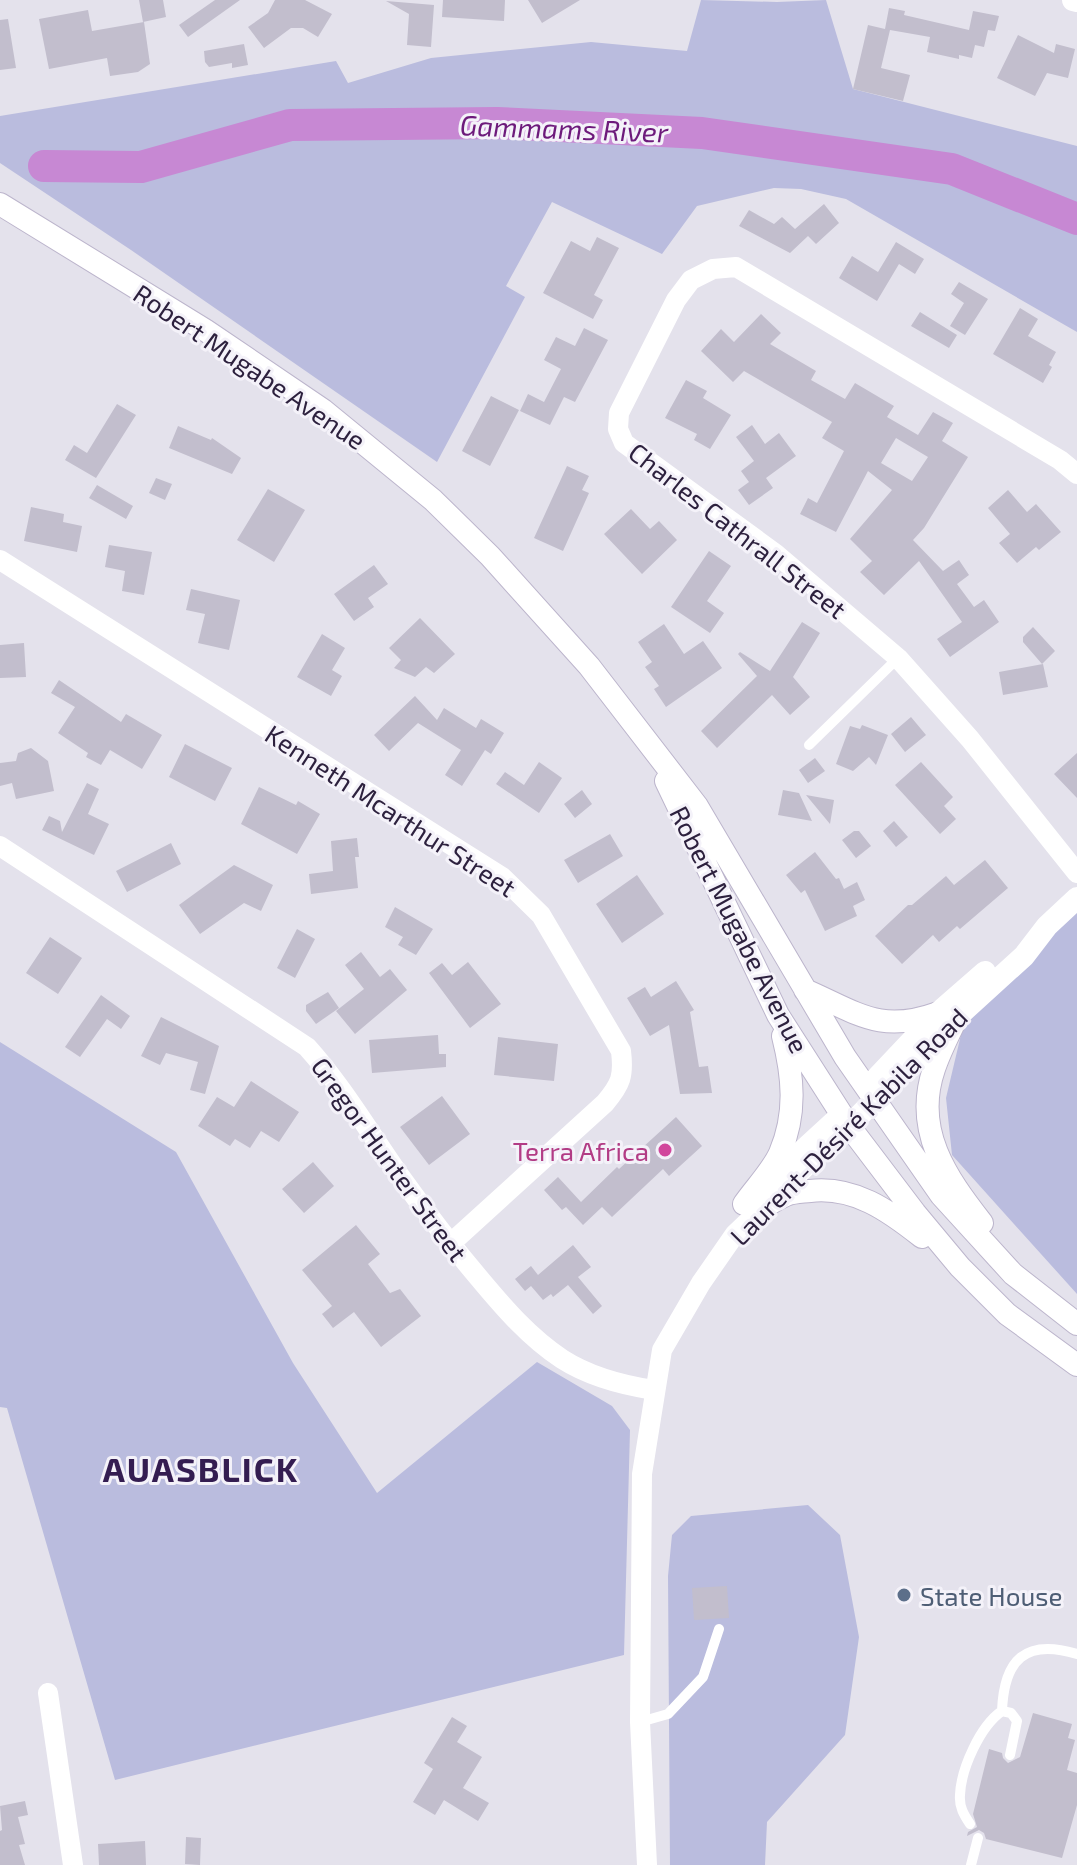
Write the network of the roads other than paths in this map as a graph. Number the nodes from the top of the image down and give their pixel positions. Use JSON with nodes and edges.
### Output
{"nodes":[{"id":1,"x":0,"y":204,"type":"edge"},
{"id":2,"x":1077,"y":474,"type":"edge"},
{"id":3,"x":0,"y":560,"type":"edge"},
{"id":4,"x":898,"y":658,"type":"junction"},
{"id":5,"x":640,"y":730,"type":"junction"},
{"id":6,"x":809,"y":745,"type":"dead end"},
{"id":7,"x":0,"y":846,"type":"edge"},
{"id":8,"x":1077,"y":873,"type":"edge"},
{"id":9,"x":1077,"y":898,"type":"edge"},
{"id":10,"x":805,"y":990,"type":"junction"},
{"id":11,"x":778,"y":1015,"type":"junction"},
{"id":12,"x":948,"y":1015,"type":"junction"},
{"id":13,"x":870,"y":1096,"type":"junction"},
{"id":14,"x":845,"y":1120,"type":"junction"},
{"id":15,"x":748,"y":1209,"type":"junction"},
{"id":16,"x":450,"y":1244,"type":"junction"},
{"id":17,"x":960,"y":1267,"type":"junction"},
{"id":18,"x":1044,"y":1300,"type":"junction"},
{"id":19,"x":1077,"y":1324,"type":"edge"},
{"id":20,"x":1077,"y":1365,"type":"edge"},
{"id":21,"x":654,"y":1390,"type":"junction"},
{"id":22,"x":719,"y":1629,"type":"dead end"},
{"id":23,"x":1077,"y":1654,"type":"edge"},
{"id":24,"x":48,"y":1693,"type":"dead end"},
{"id":25,"x":1002,"y":1711,"type":"junction"},
{"id":26,"x":640,"y":1722,"type":"junction"},
{"id":27,"x":1010,"y":1755,"type":"dead end"},
{"id":28,"x":970,"y":1824,"type":"dead end"},
{"id":29,"x":978,"y":1838,"type":"dead end"},
{"id":30,"x":73,"y":1865,"type":"edge"},
{"id":31,"x":647,"y":1865,"type":"edge"},
{"id":32,"x":971,"y":1865,"type":"edge"}],
"edges":[{"from":1,"to":5,"type":"main road","name":"Robert Mugabe Avenue"},
{"from":2,"to":4,"type":"street","name":"Charles Cathrall Street"},
{"from":3,"to":16,"type":"street","name":"Kenneth Mcarthur Street"},
{"from":4,"to":6,"type":"lane"},
{"from":4,"to":8,"type":"street","name":"Charles Cathrall Street"},
{"from":5,"to":10,"type":"main road","name":"Robert Mugabe Avenue"},
{"from":5,"to":11,"type":"main road","name":"Robert Mugabe Avenue"},
{"from":7,"to":16,"type":"street","name":"Gregor Hunter Street"},
{"from":9,"to":12,"type":"main road","name":"Laurent-Désiré Kabila Road"},
{"from":10,"to":12,"type":"main road"},
{"from":10,"to":13,"type":"main road","name":"Robert Mugabe Avenue"},
{"from":11,"to":14,"type":"main road","name":"Robert Mugabe Avenue"},
{"from":11,"to":15,"type":"main road"},
{"from":12,"to":13,"type":"main road","name":"Laurent-Désiré Kabila Road"},
{"from":12,"to":18,"type":"main road"},
{"from":13,"to":14,"type":"main road","name":"Laurent-Désiré Kabila Road"},
{"from":13,"to":18,"type":"main road","name":"Robert Mugabe Avenue"},
{"from":14,"to":15,"type":"street","name":"Laurent-Désiré Kabila Road"},
{"from":14,"to":17,"type":"main road","name":"Robert Mugabe Avenue"},
{"from":15,"to":17,"type":"main road"},
{"from":15,"to":21,"type":"street","name":"Laurent-Désiré Kabila Road"},
{"from":16,"to":21,"type":"street","name":"Gregor Hunter Street"},
{"from":17,"to":20,"type":"main road","name":"Robert Mugabe Avenue"},
{"from":18,"to":19,"type":"main road","name":"Robert Mugabe Avenue"},
{"from":21,"to":26,"type":"street","name":"Laurent-Désiré Kabila Road"},
{"from":22,"to":26,"type":"lane"},
{"from":23,"to":25,"type":"lane"},
{"from":24,"to":30,"type":"street"},
{"from":25,"to":27,"type":"lane"},
{"from":25,"to":28,"type":"lane"},
{"from":26,"to":31,"type":"street","name":"Laurent-Désiré Kabila Road"},
{"from":29,"to":32,"type":"lane"}]}
